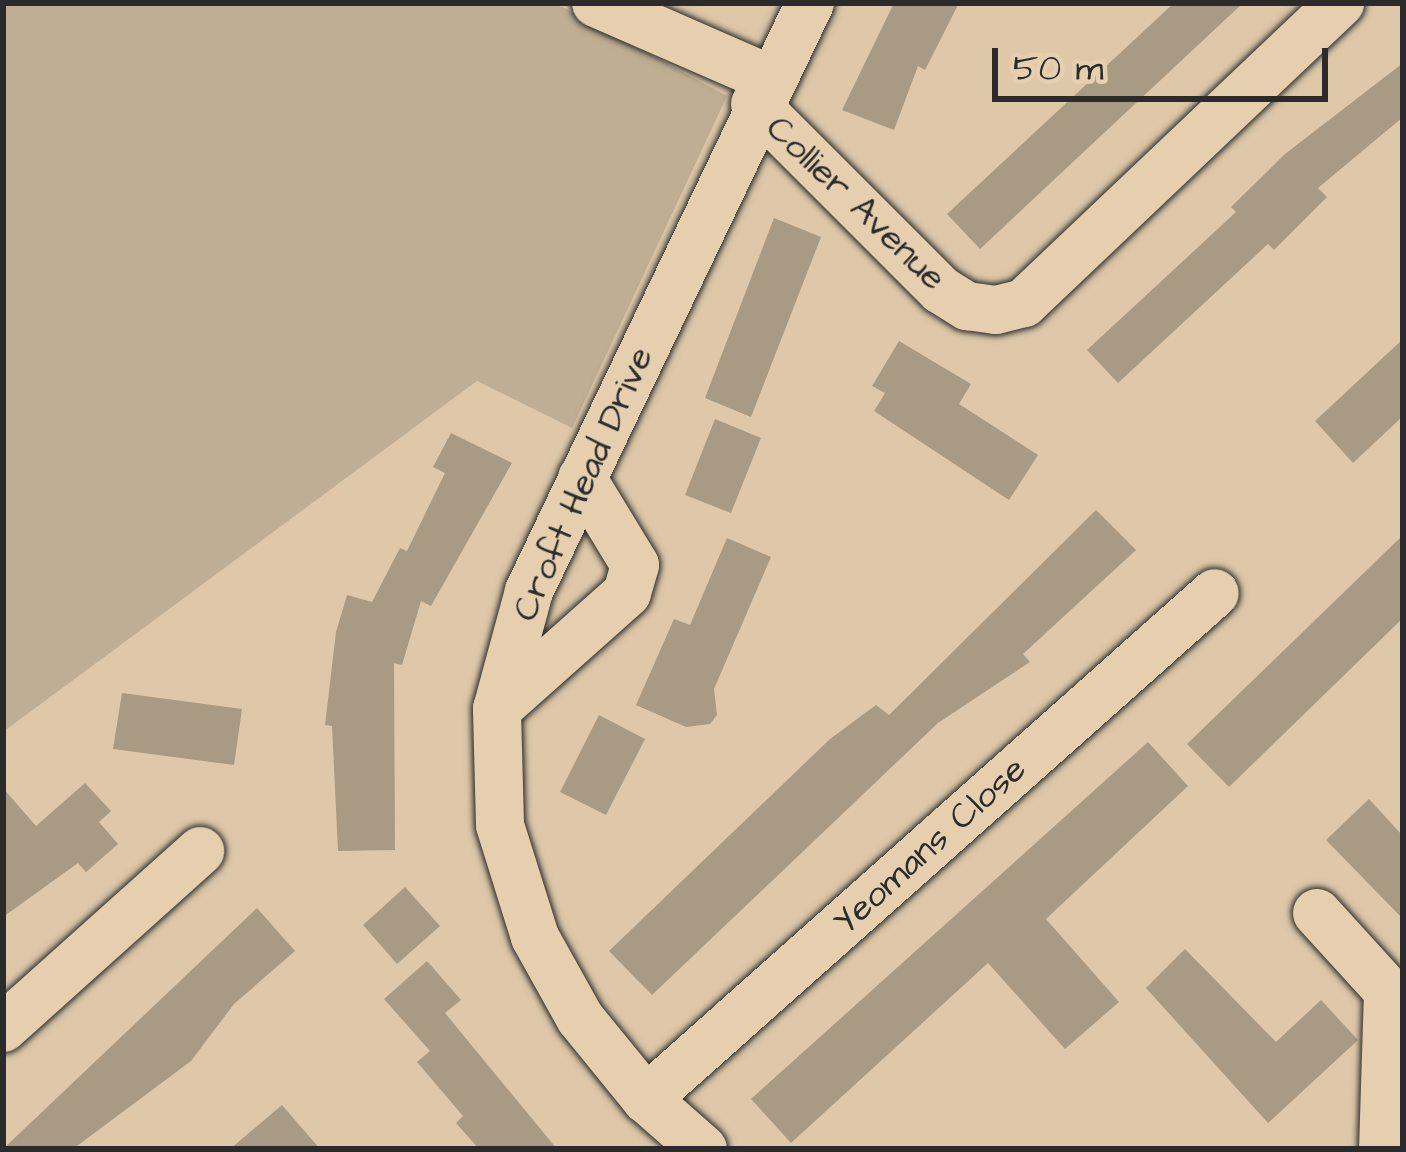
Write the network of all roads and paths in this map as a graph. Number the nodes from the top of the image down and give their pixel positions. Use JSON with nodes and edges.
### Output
{"nodes":[{"id":1,"x":596,"y":3,"type":"edge"},
{"id":2,"x":810,"y":3,"type":"edge"},
{"id":3,"x":1340,"y":3,"type":"edge"},
{"id":4,"x":762,"y":91,"type":"junction"},
{"id":5,"x":583,"y":478,"type":"junction"},
{"id":6,"x":1215,"y":593,"type":"dead end"},
{"id":7,"x":496,"y":709,"type":"junction"},
{"id":8,"x":200,"y":851,"type":"dead end"},
{"id":9,"x":1317,"y":913,"type":"dead end"},
{"id":10,"x":3,"y":1028,"type":"edge"},
{"id":11,"x":646,"y":1099,"type":"junction"},
{"id":12,"x":703,"y":1149,"type":"edge"},
{"id":13,"x":1383,"y":1149,"type":"edge"}],
"edges":[{"from":1,"to":4,"type":"street"},
{"from":2,"to":4,"type":"street","name":"Croft Head Drive"},
{"from":3,"to":4,"type":"street","name":"Collier Avenue"},
{"from":4,"to":5,"type":"street","name":"Croft Head Drive"},
{"from":5,"to":7,"type":"street","name":"Croft Head Drive"},
{"from":5,"to":7,"type":"street"},
{"from":6,"to":11,"type":"street","name":"Yeomans Close"},
{"from":7,"to":11,"type":"street","name":"Croft Head Drive"},
{"from":8,"to":10,"type":"street"},
{"from":9,"to":13,"type":"street"},
{"from":11,"to":12,"type":"street","name":"Croft Head Drive"}]}
